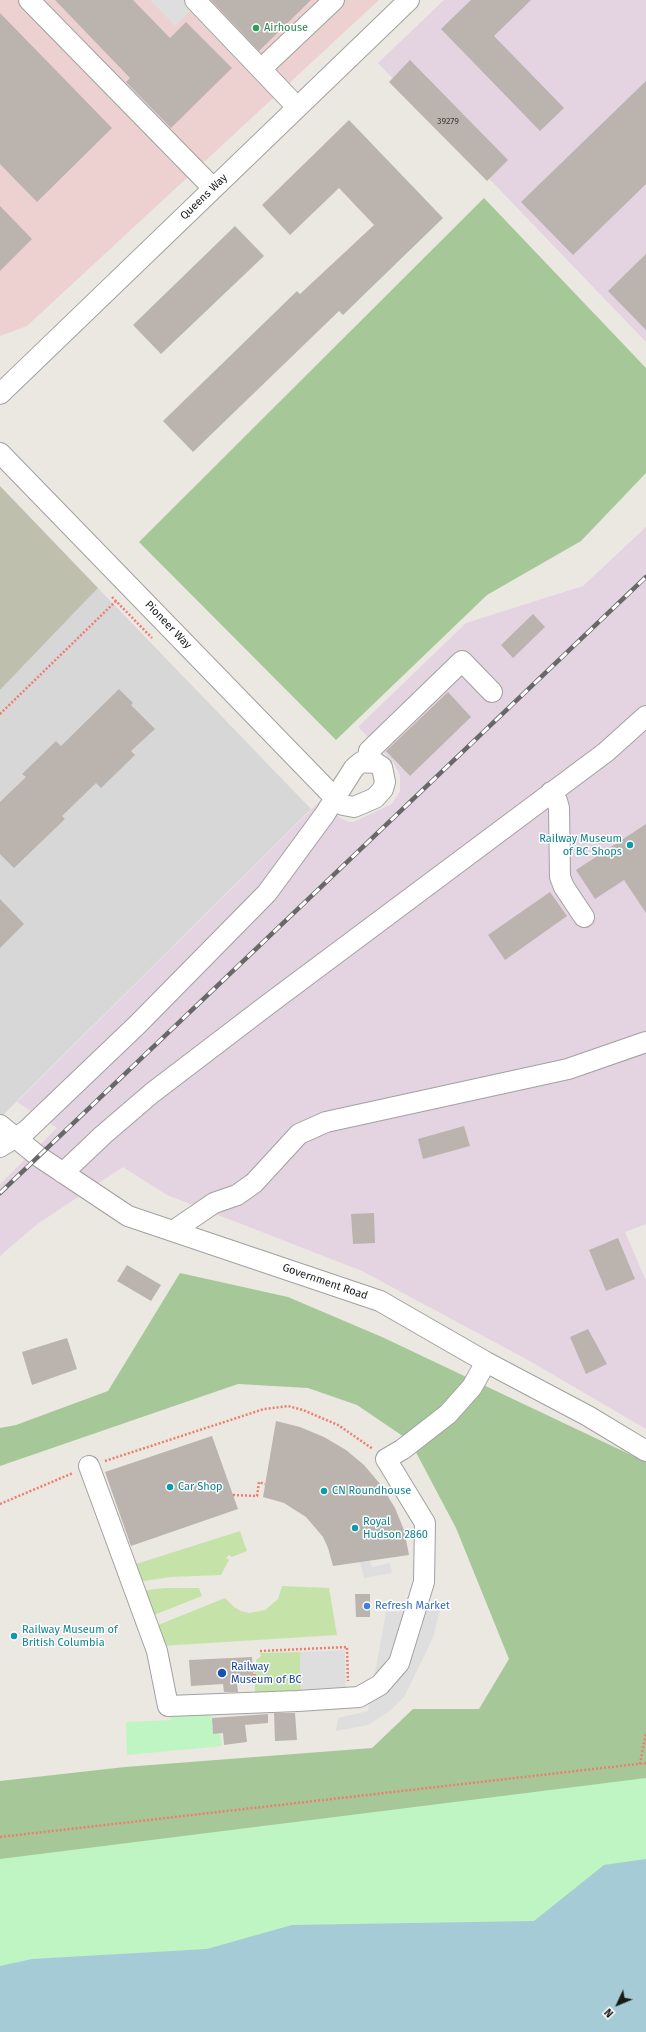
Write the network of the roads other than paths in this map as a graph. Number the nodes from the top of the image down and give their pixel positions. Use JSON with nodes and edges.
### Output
{"nodes":[{"id":1,"x":29,"y":0,"type":"edge"},
{"id":2,"x":195,"y":0,"type":"edge"},
{"id":3,"x":334,"y":0,"type":"edge"},
{"id":4,"x":409,"y":0,"type":"edge"},
{"id":5,"x":261,"y":69,"type":"junction"},
{"id":6,"x":297,"y":107,"type":"junction"},
{"id":7,"x":213,"y":188,"type":"junction"},
{"id":8,"x":0,"y":394,"type":"edge"},
{"id":9,"x":0,"y":453,"type":"edge"},
{"id":10,"x":492,"y":692,"type":"dead end"},
{"id":11,"x":646,"y":716,"type":"edge"},
{"id":12,"x":367,"y":761,"type":"junction"},
{"id":13,"x":551,"y":792,"type":"junction"},
{"id":14,"x":335,"y":798,"type":"junction"},
{"id":15,"x":584,"y":917,"type":"dead end"},
{"id":16,"x":646,"y":1042,"type":"edge"},
{"id":17,"x":0,"y":1125,"type":"edge"},
{"id":18,"x":8,"y":1142,"type":"edge"},
{"id":19,"x":63,"y":1173,"type":"junction"},
{"id":20,"x":173,"y":1231,"type":"junction"},
{"id":21,"x":486,"y":1362,"type":"junction"},
{"id":22,"x":646,"y":1451,"type":"edge"},
{"id":23,"x":89,"y":1466,"type":"road end"}],
"edges":[{"from":1,"to":7,"type":"street"},
{"from":2,"to":5,"type":"street"},
{"from":3,"to":5,"type":"street"},
{"from":4,"to":6,"type":"street","name":"Queens Way"},
{"from":5,"to":6,"type":"street"},
{"from":6,"to":7,"type":"street","name":"Queens Way"},
{"from":7,"to":8,"type":"street","name":"Queens Way"},
{"from":9,"to":14,"type":"street","name":"Pioneer Way"},
{"from":10,"to":12,"type":"street"},
{"from":11,"to":13,"type":"street"},
{"from":12,"to":14,"type":"street"},
{"from":12,"to":14,"type":"street","name":"Pioneer Way"},
{"from":13,"to":15,"type":"street"},
{"from":13,"to":19,"type":"street"},
{"from":14,"to":18,"type":"street"},
{"from":16,"to":20,"type":"street"},
{"from":17,"to":18,"type":"street","name":"Government Road"},
{"from":18,"to":19,"type":"street","name":"Government Road"},
{"from":19,"to":20,"type":"street","name":"Government Road"},
{"from":20,"to":21,"type":"street","name":"Government Road"},
{"from":21,"to":22,"type":"street","name":"Government Road"},
{"from":21,"to":23,"type":"street"}]}
